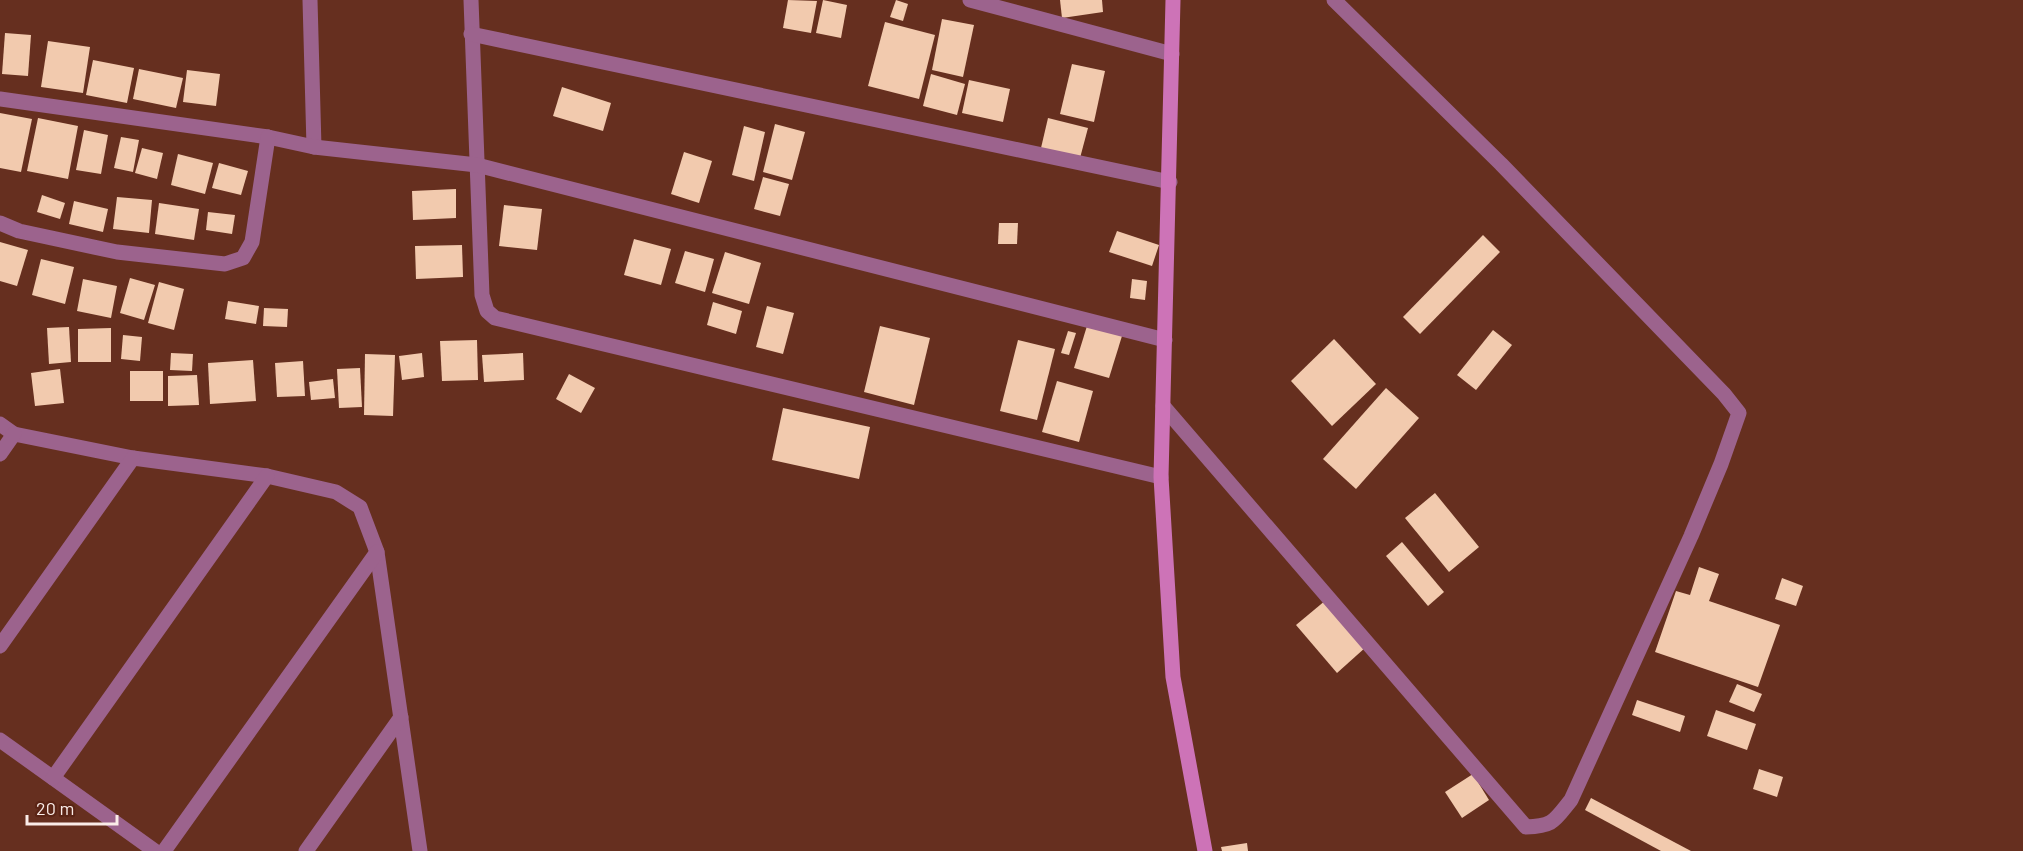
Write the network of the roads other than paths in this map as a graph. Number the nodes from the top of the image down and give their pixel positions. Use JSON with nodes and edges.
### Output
{"nodes":[{"id":1,"x":310,"y":0,"type":"edge"},
{"id":2,"x":471,"y":0,"type":"edge"},
{"id":3,"x":970,"y":0,"type":"edge"},
{"id":4,"x":1173,"y":0,"type":"edge"},
{"id":5,"x":1334,"y":0,"type":"edge"},
{"id":6,"x":1008,"y":5,"type":"edge"},
{"id":7,"x":471,"y":33,"type":"junction"},
{"id":8,"x":1172,"y":54,"type":"junction"},
{"id":9,"x":0,"y":99,"type":"edge"},
{"id":10,"x":268,"y":136,"type":"junction"},
{"id":11,"x":315,"y":147,"type":"junction"},
{"id":12,"x":477,"y":165,"type":"junction"},
{"id":13,"x":1170,"y":182,"type":"junction"},
{"id":14,"x":0,"y":223,"type":"edge"},
{"id":15,"x":1165,"y":340,"type":"junction"},
{"id":16,"x":1163,"y":405,"type":"junction"},
{"id":17,"x":0,"y":424,"type":"edge"},
{"id":18,"x":14,"y":434,"type":"junction"},
{"id":19,"x":0,"y":454,"type":"edge"},
{"id":20,"x":133,"y":458,"type":"junction"},
{"id":21,"x":267,"y":476,"type":"junction"},
{"id":22,"x":1161,"y":477,"type":"junction"},
{"id":23,"x":377,"y":552,"type":"junction"},
{"id":24,"x":0,"y":646,"type":"edge"},
{"id":25,"x":401,"y":717,"type":"junction"},
{"id":26,"x":0,"y":740,"type":"edge"},
{"id":27,"x":53,"y":778,"type":"junction"},
{"id":28,"x":155,"y":851,"type":"edge"},
{"id":29,"x":164,"y":851,"type":"edge"},
{"id":30,"x":306,"y":851,"type":"edge"},
{"id":31,"x":420,"y":851,"type":"edge"},
{"id":32,"x":1205,"y":851,"type":"edge"}],
"edges":[{"from":1,"to":11,"type":"street"},
{"from":2,"to":7,"type":"street"},
{"from":3,"to":6,"type":"street"},
{"from":4,"to":8,"type":"street"},
{"from":5,"to":16,"type":"street"},
{"from":6,"to":8,"type":"street"},
{"from":7,"to":12,"type":"street"},
{"from":7,"to":13,"type":"street"},
{"from":8,"to":13,"type":"street"},
{"from":9,"to":10,"type":"street"},
{"from":10,"to":11,"type":"street"},
{"from":10,"to":14,"type":"street"},
{"from":11,"to":12,"type":"street"},
{"from":12,"to":15,"type":"street"},
{"from":12,"to":22,"type":"street"},
{"from":13,"to":15,"type":"street"},
{"from":15,"to":16,"type":"street"},
{"from":16,"to":22,"type":"street"},
{"from":17,"to":18,"type":"street"},
{"from":18,"to":19,"type":"street"},
{"from":18,"to":20,"type":"street"},
{"from":20,"to":21,"type":"street"},
{"from":20,"to":24,"type":"street"},
{"from":21,"to":23,"type":"street"},
{"from":21,"to":27,"type":"street"},
{"from":22,"to":32,"type":"street"},
{"from":23,"to":25,"type":"street"},
{"from":23,"to":29,"type":"street"},
{"from":25,"to":30,"type":"street"},
{"from":25,"to":31,"type":"street"},
{"from":26,"to":27,"type":"street"},
{"from":27,"to":28,"type":"street"}]}
